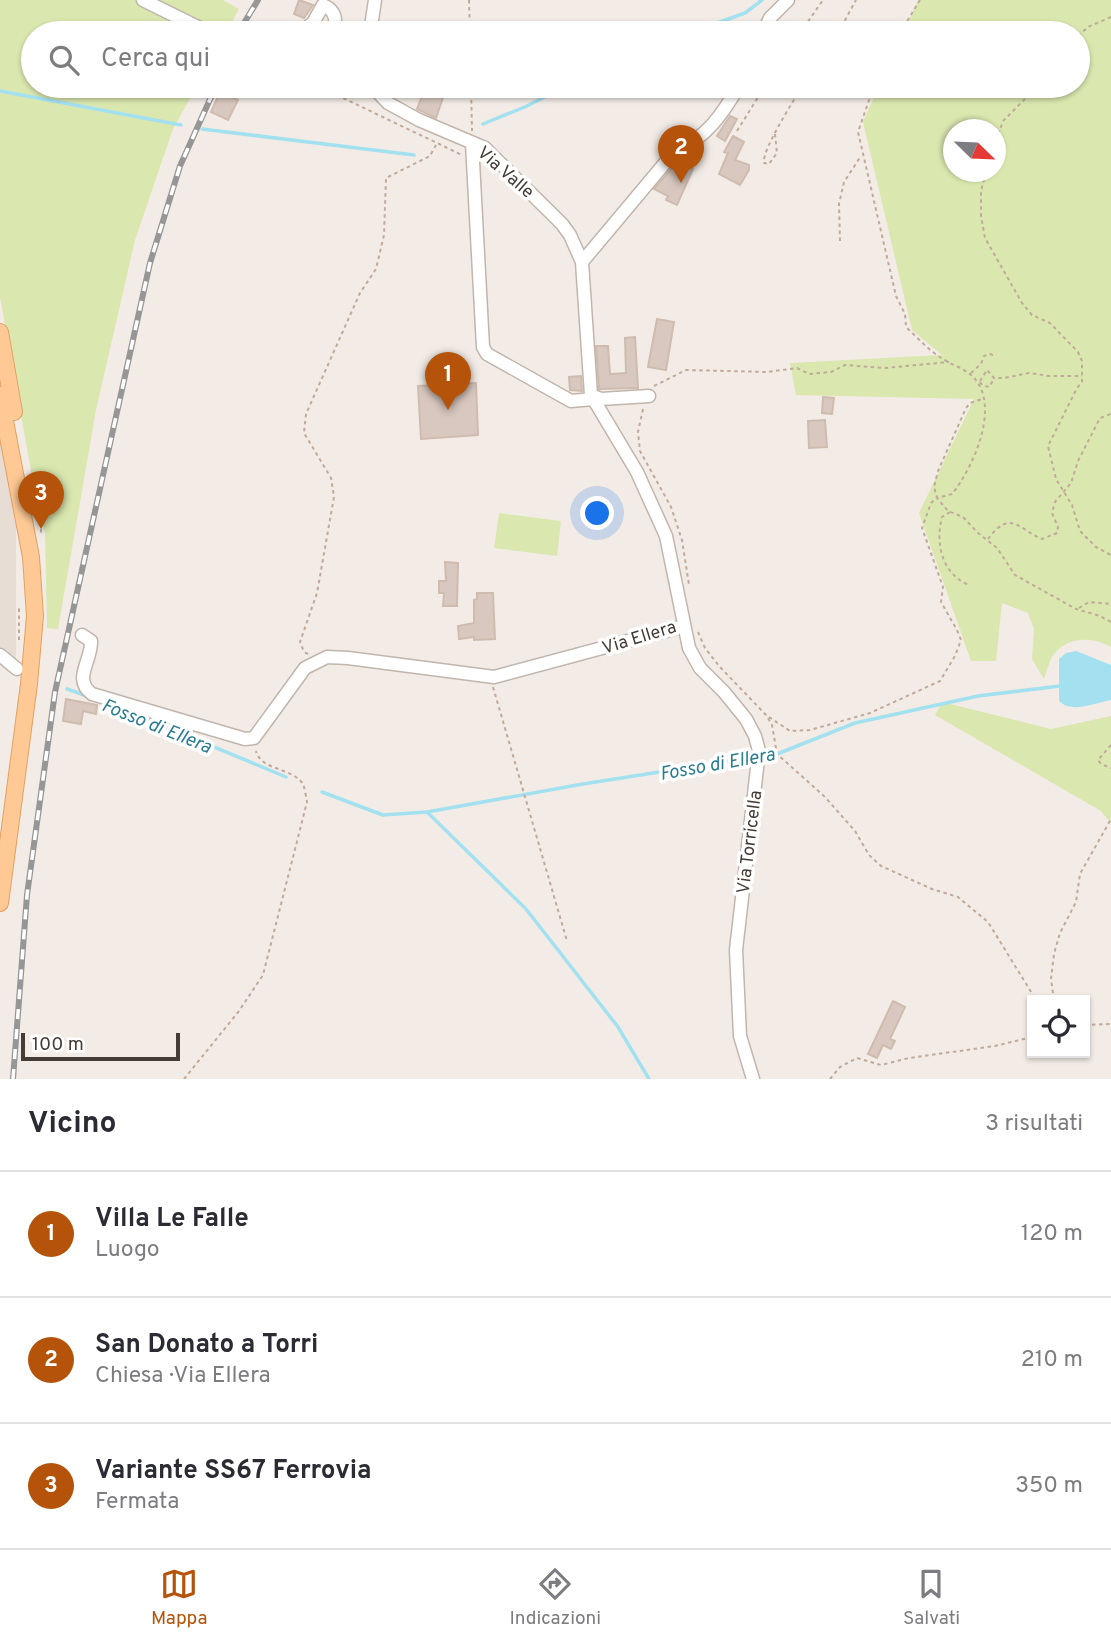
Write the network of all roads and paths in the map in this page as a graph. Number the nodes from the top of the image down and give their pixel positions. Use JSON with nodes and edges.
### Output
{"nodes":[{"id":1,"x":143,"y":0,"type":"edge"},
{"id":2,"x":375,"y":0,"type":"edge"},
{"id":3,"x":469,"y":0,"type":"edge"},
{"id":4,"x":788,"y":0,"type":"edge"},
{"id":5,"x":822,"y":0,"type":"edge"},
{"id":6,"x":856,"y":0,"type":"edge"},
{"id":7,"x":920,"y":0,"type":"edge"},
{"id":8,"x":1111,"y":17,"type":"edge"},
{"id":9,"x":186,"y":21,"type":"edge"},
{"id":10,"x":314,"y":21,"type":"edge"},
{"id":11,"x":336,"y":21,"type":"edge"},
{"id":12,"x":372,"y":21,"type":"edge"},
{"id":13,"x":470,"y":21,"type":"edge"},
{"id":14,"x":769,"y":21,"type":"edge"},
{"id":15,"x":808,"y":21,"type":"edge"},
{"id":16,"x":845,"y":21,"type":"edge"},
{"id":17,"x":907,"y":21,"type":"edge"},
{"id":18,"x":1090,"y":26,"type":"edge"},
{"id":19,"x":343,"y":98,"type":"edge"},
{"id":20,"x":383,"y":98,"type":"edge"},
{"id":21,"x":471,"y":98,"type":"edge"},
{"id":22,"x":731,"y":98,"type":"edge"},
{"id":23,"x":758,"y":98,"type":"edge"},
{"id":24,"x":795,"y":98,"type":"edge"},
{"id":25,"x":870,"y":98,"type":"edge"},
{"id":26,"x":1026,"y":98,"type":"edge"},
{"id":27,"x":1005,"y":119,"type":"edge"},
{"id":28,"x":737,"y":131,"type":"dead end"},
{"id":29,"x":775,"y":134,"type":"junction"},
{"id":30,"x":437,"y":143,"type":"junction"},
{"id":31,"x":472,"y":143,"type":"junction"},
{"id":32,"x":862,"y":155,"type":"junction"},
{"id":33,"x":473,"y":161,"type":"junction"},
{"id":34,"x":983,"y":182,"type":"edge"},
{"id":35,"x":840,"y":241,"type":"dead end"},
{"id":36,"x":582,"y":262,"type":"junction"},
{"id":37,"x":0,"y":332,"type":"edge"},
{"id":38,"x":995,"y":356,"type":"dead end"},
{"id":39,"x":949,"y":362,"type":"junction"},
{"id":40,"x":970,"y":374,"type":"junction"},
{"id":41,"x":1083,"y":376,"type":"junction"},
{"id":42,"x":995,"y":378,"type":"junction"},
{"id":43,"x":978,"y":381,"type":"junction"},
{"id":44,"x":0,"y":395,"type":"edge"},
{"id":45,"x":649,"y":396,"type":"junction"},
{"id":46,"x":592,"y":397,"type":"junction"},
{"id":47,"x":982,"y":398,"type":"junction"},
{"id":48,"x":1111,"y":414,"type":"edge"},
{"id":49,"x":1064,"y":490,"type":"junction"},
{"id":50,"x":937,"y":498,"type":"junction"},
{"id":51,"x":951,"y":512,"type":"junction"},
{"id":52,"x":987,"y":540,"type":"junction"},
{"id":53,"x":1111,"y":555,"type":"edge"},
{"id":54,"x":31,"y":557,"type":"junction"},
{"id":55,"x":969,"y":585,"type":"dead end"},
{"id":56,"x":689,"y":588,"type":"dead end"},
{"id":57,"x":1111,"y":604,"type":"edge"},
{"id":58,"x":23,"y":609,"type":"dead end"},
{"id":59,"x":1076,"y":609,"type":"junction"},
{"id":60,"x":1111,"y":622,"type":"edge"},
{"id":61,"x":690,"y":626,"type":"junction"},
{"id":62,"x":82,"y":635,"type":"dead end"},
{"id":63,"x":19,"y":645,"type":"dead end"},
{"id":64,"x":0,"y":655,"type":"edge"},
{"id":65,"x":321,"y":660,"type":"junction"},
{"id":66,"x":17,"y":669,"type":"dead end"},
{"id":67,"x":490,"y":676,"type":"junction"},
{"id":68,"x":766,"y":715,"type":"junction"},
{"id":69,"x":254,"y":738,"type":"junction"},
{"id":70,"x":1111,"y":745,"type":"edge"},
{"id":71,"x":1111,"y":768,"type":"edge"},
{"id":72,"x":1111,"y":819,"type":"edge"},
{"id":73,"x":0,"y":904,"type":"edge"},
{"id":74,"x":567,"y":941,"type":"dead end"},
{"id":75,"x":1033,"y":995,"type":"edge"},
{"id":76,"x":1053,"y":995,"type":"edge"},
{"id":77,"x":1111,"y":1024,"type":"edge"},
{"id":78,"x":1090,"y":1025,"type":"edge"},
{"id":79,"x":1027,"y":1038,"type":"edge"},
{"id":80,"x":184,"y":1079,"type":"edge"},
{"id":81,"x":753,"y":1079,"type":"edge"},
{"id":82,"x":830,"y":1079,"type":"edge"}],
"edges":[{"from":1,"to":9,"type":"street"},
{"from":2,"to":12,"type":"street"},
{"from":3,"to":13,"type":"path"},
{"from":4,"to":14,"type":"street"},
{"from":5,"to":15,"type":"path"},
{"from":6,"to":16,"type":"path"},
{"from":7,"to":17,"type":"path"},
{"from":8,"to":18,"type":"path"},
{"from":10,"to":11,"type":"street"},
{"from":19,"to":30,"type":"path"},
{"from":20,"to":31,"type":"street","name":"Via Valle"},
{"from":21,"to":31,"type":"path"},
{"from":22,"to":36,"type":"street"},
{"from":23,"to":28,"type":"path"},
{"from":24,"to":29,"type":"path"},
{"from":25,"to":32,"type":"path"},
{"from":26,"to":27,"type":"path"},
{"from":29,"to":29,"type":"path"},
{"from":30,"to":33,"type":"path"},
{"from":30,"to":65,"type":"path"},
{"from":31,"to":33,"type":"street"},
{"from":31,"to":36,"type":"street","name":"Via Valle"},
{"from":32,"to":35,"type":"path"},
{"from":32,"to":39,"type":"path"},
{"from":33,"to":46,"type":"street"},
{"from":34,"to":41,"type":"path"},
{"from":36,"to":46,"type":"street","name":"Via Ellera"},
{"from":37,"to":54,"type":"main road"},
{"from":38,"to":40,"type":"path"},
{"from":39,"to":40,"type":"path"},
{"from":39,"to":45,"type":"path"},
{"from":40,"to":43,"type":"path"},
{"from":41,"to":42,"type":"path"},
{"from":41,"to":49,"type":"path"},
{"from":42,"to":43,"type":"path"},
{"from":42,"to":43,"type":"path"},
{"from":43,"to":47,"type":"path"},
{"from":44,"to":54,"type":"main road"},
{"from":45,"to":46,"type":"street"},
{"from":45,"to":56,"type":"path"},
{"from":46,"to":61,"type":"street","name":"Via Ellera"},
{"from":47,"to":50,"type":"path"},
{"from":47,"to":50,"type":"path"},
{"from":48,"to":49,"type":"path"},
{"from":49,"to":52,"type":"path"},
{"from":49,"to":53,"type":"path"},
{"from":50,"to":51,"type":"path"},
{"from":50,"to":68,"type":"path"},
{"from":51,"to":52,"type":"path"},
{"from":51,"to":55,"type":"path"},
{"from":52,"to":59,"type":"path"},
{"from":54,"to":73,"type":"main road"},
{"from":57,"to":59,"type":"path"},
{"from":58,"to":63,"type":"path"},
{"from":59,"to":60,"type":"path"},
{"from":61,"to":67,"type":"street","name":"Via Ellera"},
{"from":61,"to":68,"type":"path"},
{"from":61,"to":81,"type":"street","name":"Via Torricella"},
{"from":62,"to":69,"type":"street"},
{"from":64,"to":66,"type":"street"},
{"from":65,"to":67,"type":"street","name":"Via Ellera"},
{"from":65,"to":69,"type":"street"},
{"from":67,"to":74,"type":"path"},
{"from":68,"to":75,"type":"path"},
{"from":69,"to":80,"type":"path"},
{"from":70,"to":71,"type":"path"},
{"from":72,"to":76,"type":"path"},
{"from":77,"to":78,"type":"path"},
{"from":79,"to":82,"type":"path"}]}
